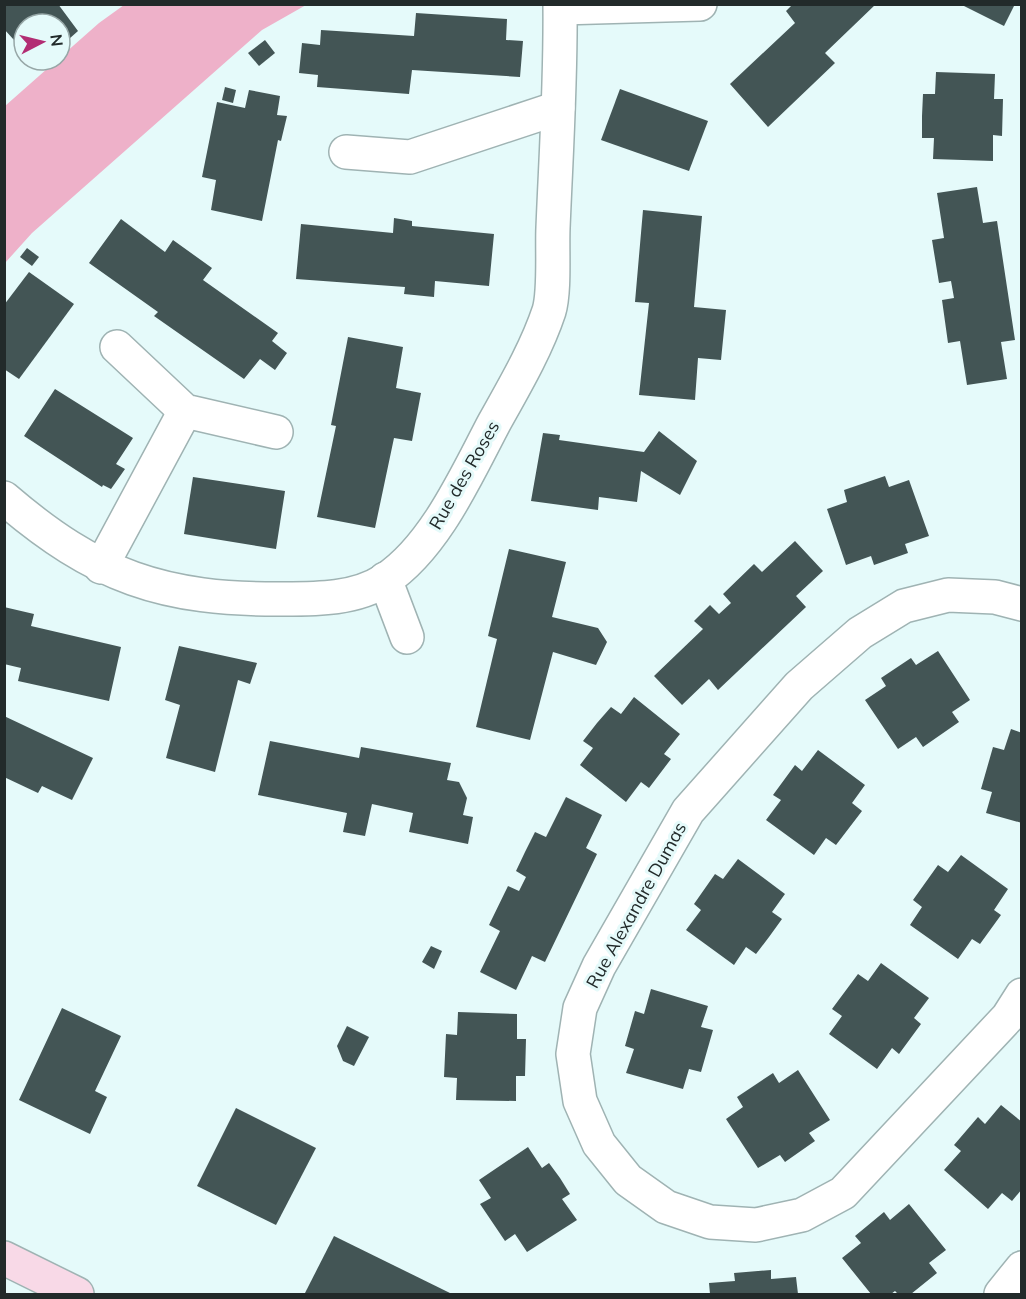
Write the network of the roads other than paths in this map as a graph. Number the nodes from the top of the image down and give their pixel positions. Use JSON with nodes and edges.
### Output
{"nodes":[{"id":1,"x":700,"y":4,"type":"edge"},
{"id":2,"x":560,"y":6,"type":"edge"},
{"id":3,"x":558,"y":108,"type":"junction"},
{"id":4,"x":346,"y":152,"type":"dead end"},
{"id":5,"x":117,"y":347,"type":"dead end"},
{"id":6,"x":185,"y":411,"type":"junction"},
{"id":7,"x":276,"y":432,"type":"dead end"},
{"id":8,"x":4,"y":498,"type":"edge"},
{"id":9,"x":100,"y":567,"type":"junction"},
{"id":10,"x":385,"y":579,"type":"junction"},
{"id":11,"x":1022,"y":604,"type":"edge"},
{"id":12,"x":407,"y":637,"type":"dead end"},
{"id":13,"x":1017,"y":1013,"type":"edge"},
{"id":14,"x":4,"y":1258,"type":"edge"},
{"id":15,"x":1022,"y":1268,"type":"edge"},
{"id":16,"x":77,"y":1294,"type":"edge"},
{"id":17,"x":1001,"y":1294,"type":"edge"}],
"edges":[{"from":1,"to":2,"type":"street","name":"Rue des Roses"},
{"from":2,"to":3,"type":"street","name":"Rue des Roses"},
{"from":3,"to":4,"type":"street"},
{"from":3,"to":10,"type":"street","name":"Rue des Roses"},
{"from":5,"to":6,"type":"street"},
{"from":6,"to":7,"type":"street"},
{"from":6,"to":9,"type":"street"},
{"from":8,"to":9,"type":"street","name":"Rue des Roses"},
{"from":9,"to":10,"type":"street","name":"Rue des Roses"},
{"from":10,"to":12,"type":"street"},
{"from":11,"to":13,"type":"street","name":"Rue Alexandre Dumas"},
{"from":14,"to":16,"type":"street"},
{"from":15,"to":17,"type":"street"}]}
